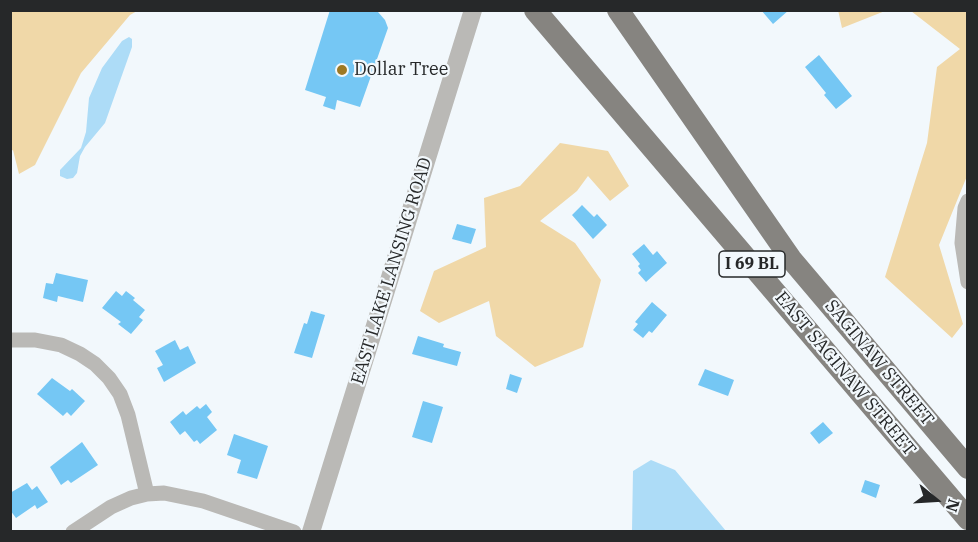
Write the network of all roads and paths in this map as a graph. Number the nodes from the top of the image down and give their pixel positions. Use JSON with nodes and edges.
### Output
{"nodes":[{"id":1,"x":473,"y":10,"type":"edge"},
{"id":2,"x":535,"y":10,"type":"edge"},
{"id":3,"x":618,"y":10,"type":"edge"},
{"id":4,"x":968,"y":201,"type":"edge"},
{"id":5,"x":791,"y":259,"type":"junction"},
{"id":6,"x":757,"y":271,"type":"junction"},
{"id":7,"x":968,"y":282,"type":"edge"},
{"id":8,"x":10,"y":340,"type":"edge"},
{"id":9,"x":968,"y":468,"type":"edge"},
{"id":10,"x":147,"y":494,"type":"junction"},
{"id":11,"x":968,"y":519,"type":"edge"},
{"id":12,"x":73,"y":531,"type":"edge"},
{"id":13,"x":294,"y":531,"type":"edge"},
{"id":14,"x":311,"y":531,"type":"edge"}],
"edges":[{"from":1,"to":14,"type":"street","name":"EAST LAKE LANSING ROAD"},
{"from":2,"to":6,"type":"main road","name":"EAST SAGINAW STREET","number":"I 69 BL"},
{"from":3,"to":5,"type":"main road","number":"I 69 BL"},
{"from":4,"to":7,"type":"street"},
{"from":5,"to":6,"type":"main road"},
{"from":5,"to":9,"type":"main road","name":"SAGINAW STREET","number":"I 69 BL"},
{"from":6,"to":11,"type":"main road","name":"EAST SAGINAW STREET","number":"I 69 BL"},
{"from":8,"to":10,"type":"street"},
{"from":10,"to":12,"type":"street"},
{"from":10,"to":13,"type":"street"}]}
